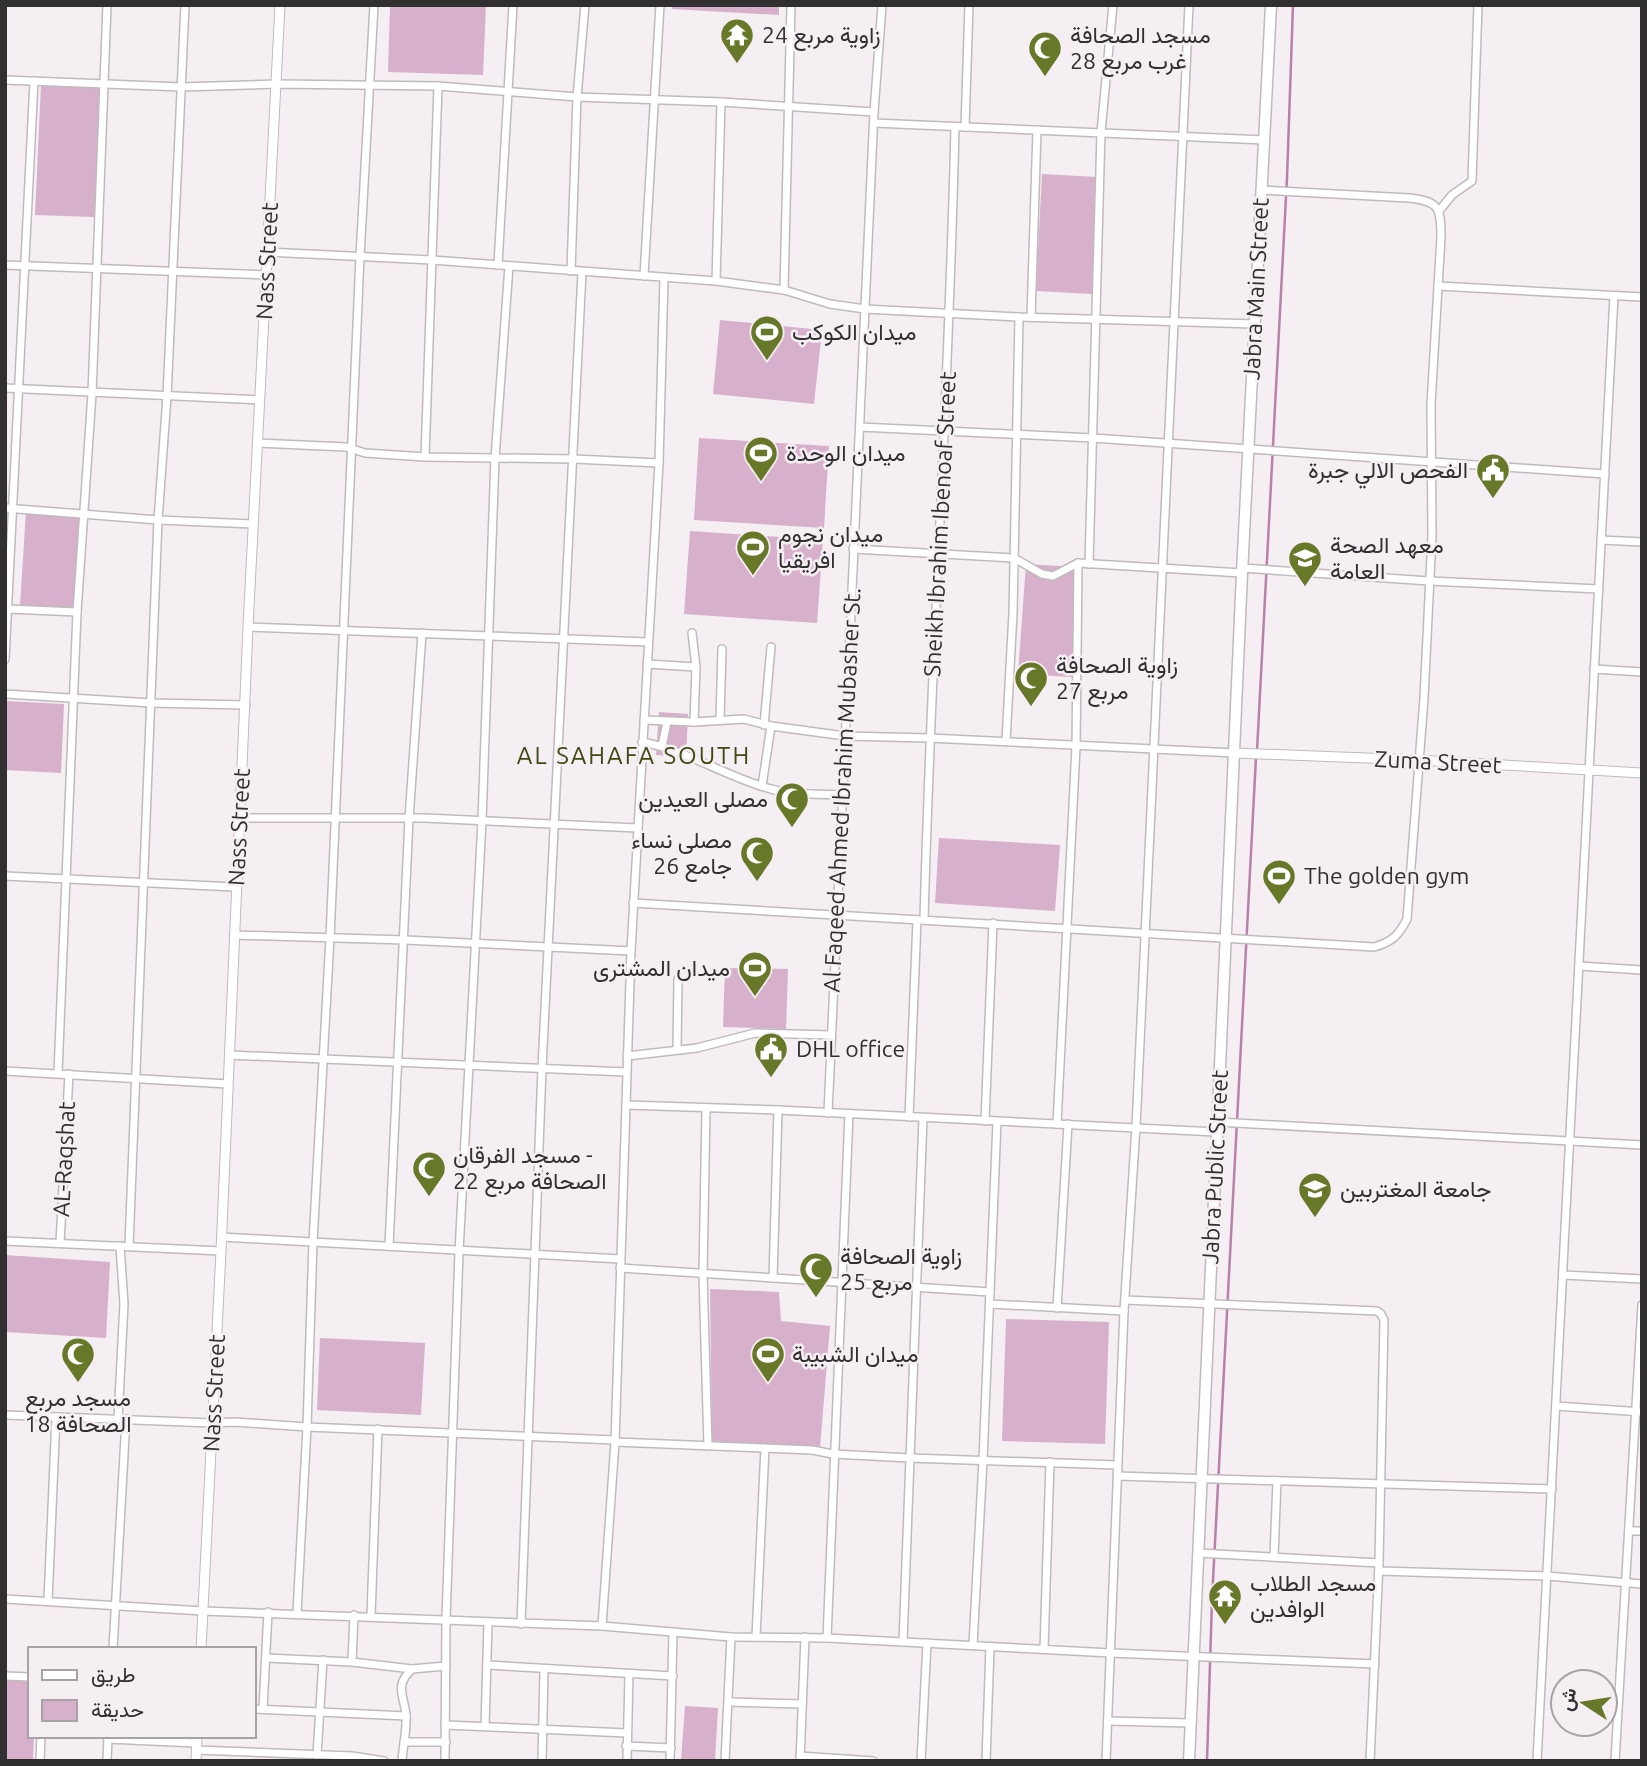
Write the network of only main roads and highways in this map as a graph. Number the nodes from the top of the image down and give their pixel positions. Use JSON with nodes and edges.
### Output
{"nodes":[{"id":1,"x":1271,"y":5,"type":"edge"},
{"id":2,"x":1242,"y":570,"type":"joint"},
{"id":3,"x":1189,"y":1761,"type":"edge"}],
"edges":[{"from":1,"to":2,"type":"main road","name":"Jabra Main Street"},
{"from":2,"to":3,"type":"main road","name":"Jabra Public Street"}]}
